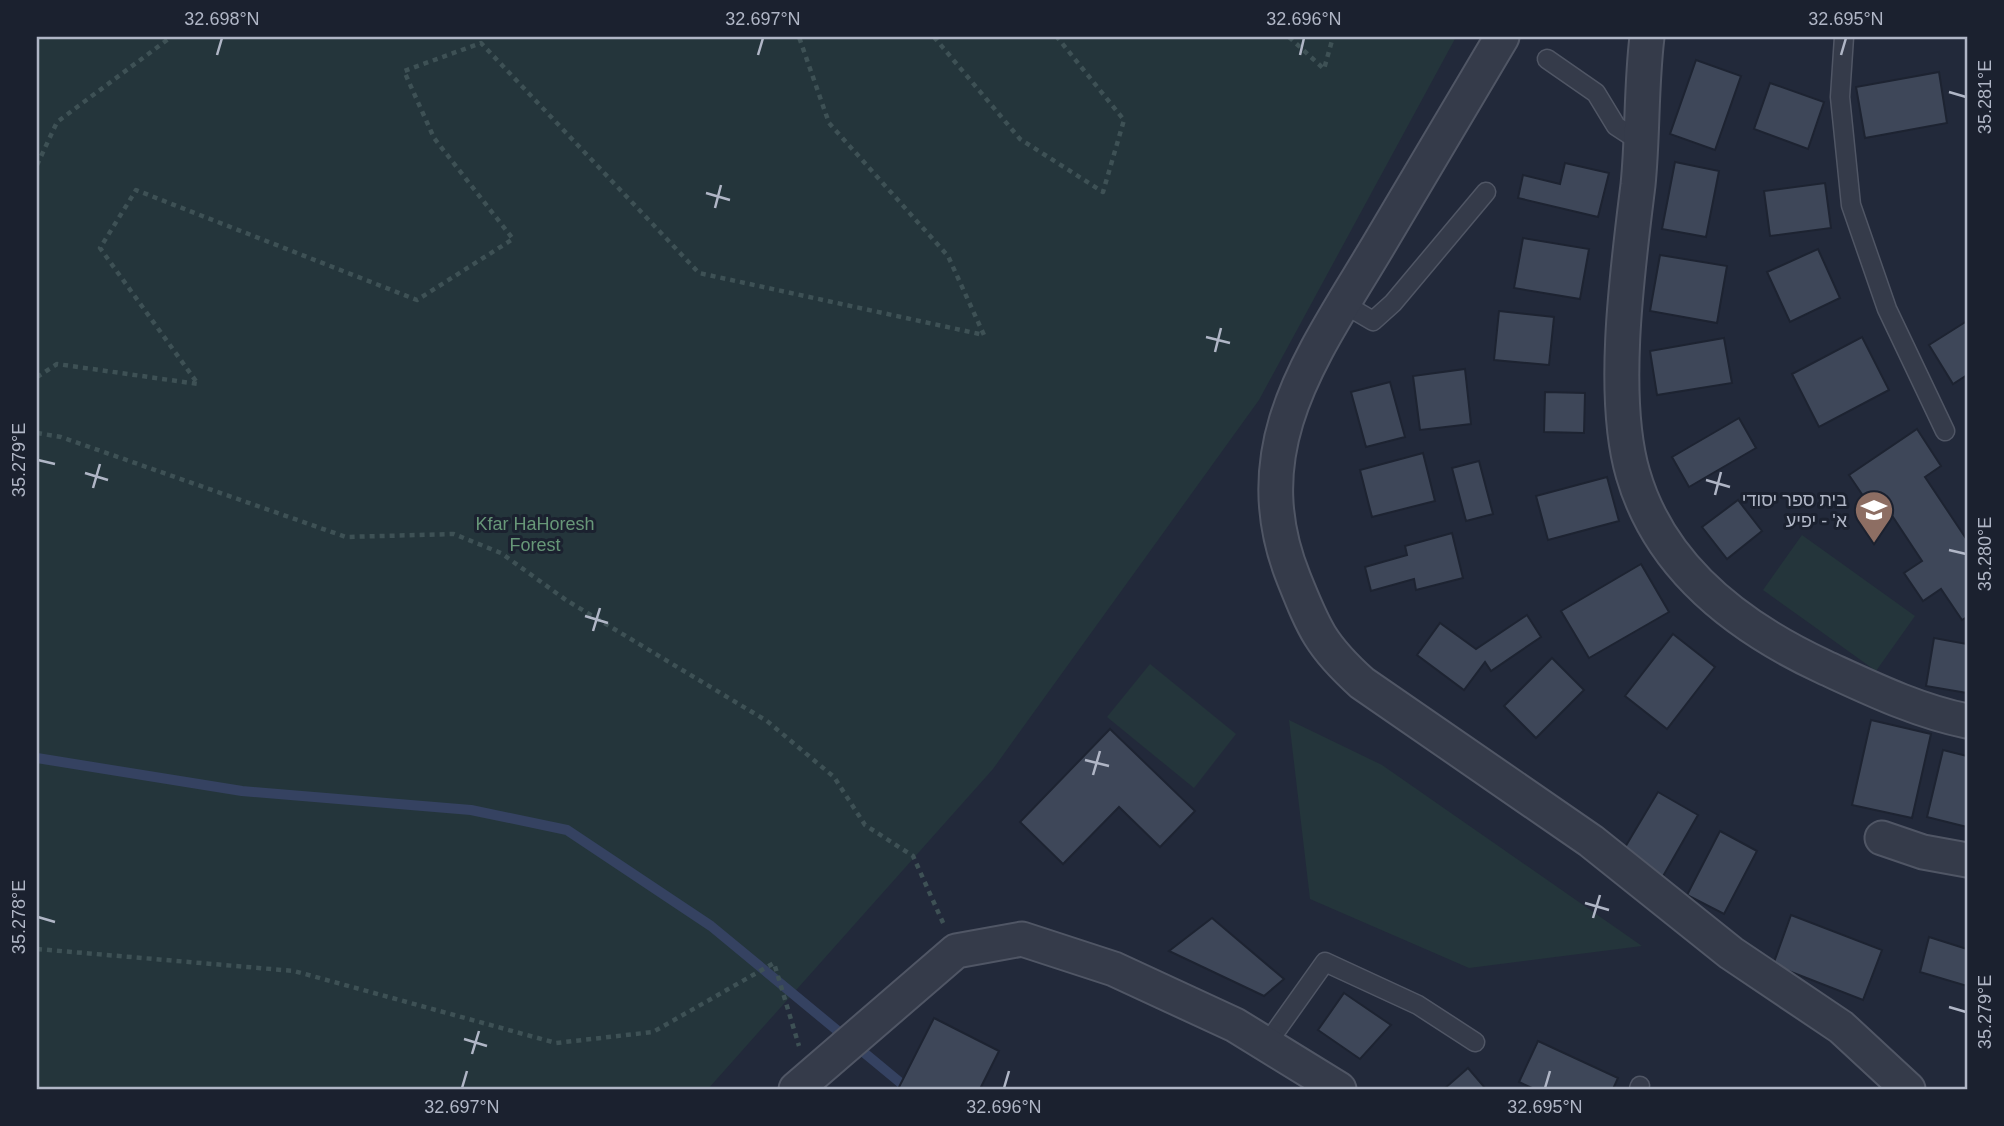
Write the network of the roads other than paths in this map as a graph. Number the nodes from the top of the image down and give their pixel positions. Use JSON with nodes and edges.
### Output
{"nodes":[{"id":1,"x":1502,"y":37,"type":"edge"},
{"id":2,"x":1647,"y":37,"type":"edge"},
{"id":3,"x":1844,"y":37,"type":"edge"},
{"id":4,"x":1547,"y":59,"type":"dead end"},
{"id":5,"x":1642,"y":143,"type":"junction"},
{"id":6,"x":1486,"y":192,"type":"dead end"},
{"id":7,"x":1343,"y":304,"type":"junction"},
{"id":8,"x":1945,"y":431,"type":"dead end"},
{"id":9,"x":1967,"y":721,"type":"edge"},
{"id":10,"x":1882,"y":838,"type":"dead end"},
{"id":11,"x":1967,"y":860,"type":"edge"},
{"id":12,"x":1475,"y":1042,"type":"dead end"},
{"id":13,"x":1266,"y":1045,"type":"junction"},
{"id":14,"x":803,"y":1085,"type":"edge"},
{"id":15,"x":1339,"y":1089,"type":"edge"},
{"id":16,"x":1908,"y":1089,"type":"edge"}],
"edges":[{"from":1,"to":7,"type":"street"},
{"from":2,"to":5,"type":"street"},
{"from":3,"to":8,"type":"lane"},
{"from":4,"to":5,"type":"lane"},
{"from":5,"to":9,"type":"street"},
{"from":6,"to":7,"type":"lane"},
{"from":7,"to":16,"type":"street"},
{"from":10,"to":11,"type":"street"},
{"from":12,"to":13,"type":"lane"},
{"from":13,"to":14,"type":"street"},
{"from":13,"to":15,"type":"street"}]}
